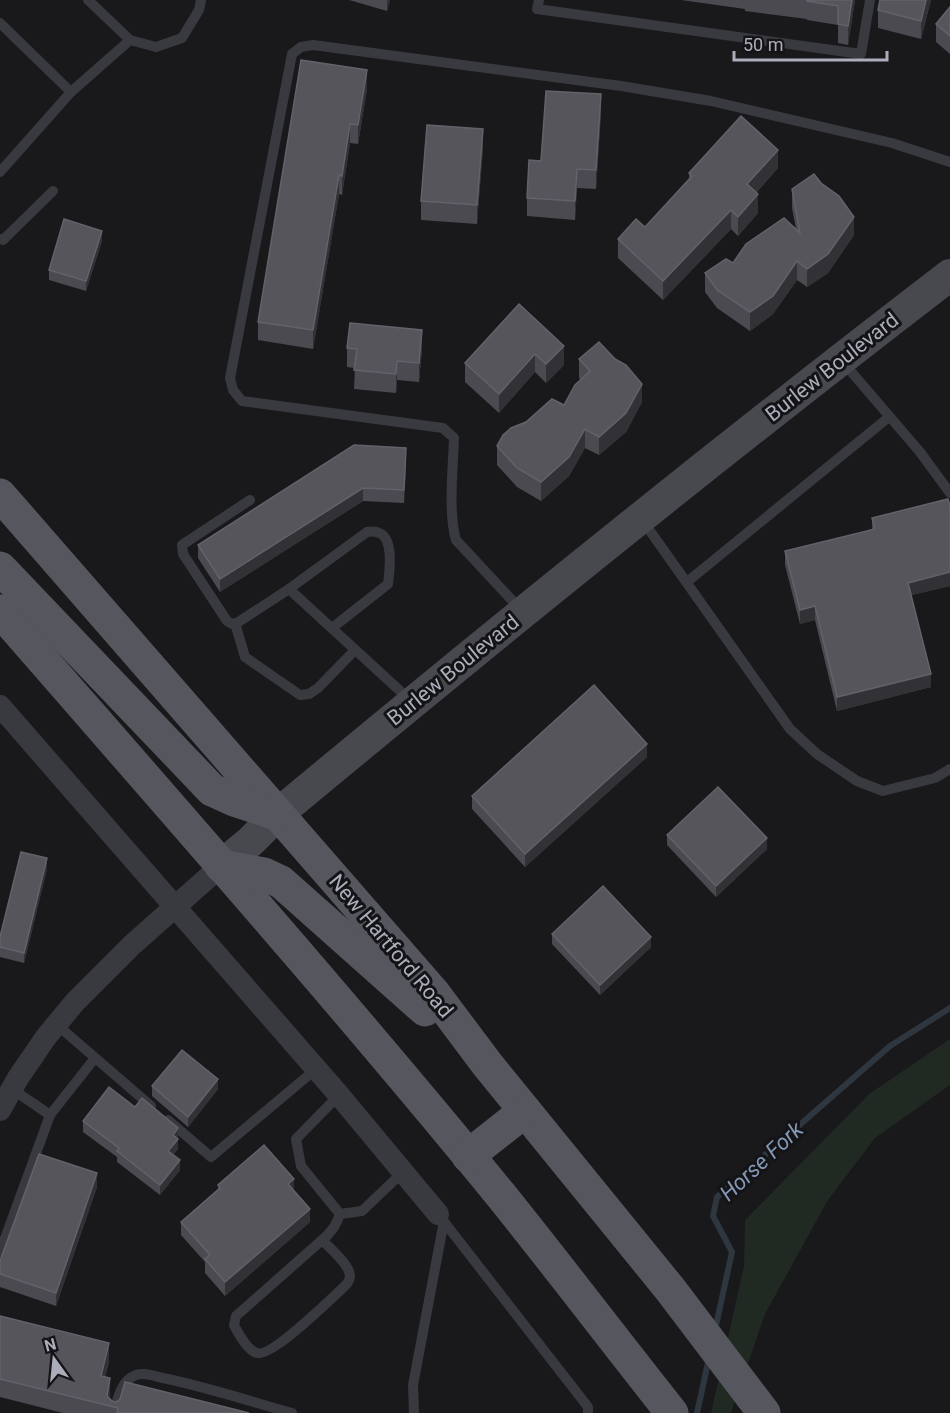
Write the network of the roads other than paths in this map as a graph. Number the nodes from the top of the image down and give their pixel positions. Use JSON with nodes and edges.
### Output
{"nodes":[{"id":1,"x":88,"y":0,"type":"edge"},
{"id":2,"x":201,"y":0,"type":"edge"},
{"id":3,"x":538,"y":0,"type":"edge"},
{"id":4,"x":870,"y":0,"type":"edge"},
{"id":5,"x":0,"y":24,"type":"edge"},
{"id":6,"x":130,"y":40,"type":"junction"},
{"id":7,"x":71,"y":92,"type":"junction"},
{"id":8,"x":950,"y":162,"type":"edge"},
{"id":9,"x":0,"y":172,"type":"edge"},
{"id":10,"x":53,"y":190,"type":"dead end"},
{"id":11,"x":0,"y":239,"type":"edge"},
{"id":12,"x":950,"y":275,"type":"edge"},
{"id":13,"x":840,"y":360,"type":"junction"},
{"id":14,"x":889,"y":417,"type":"junction"},
{"id":15,"x":950,"y":493,"type":"edge"},
{"id":16,"x":0,"y":495,"type":"edge"},
{"id":17,"x":250,"y":500,"type":"dead end"},
{"id":18,"x":641,"y":518,"type":"junction"},
{"id":19,"x":0,"y":568,"type":"edge"},
{"id":20,"x":687,"y":582,"type":"junction"},
{"id":21,"x":290,"y":589,"type":"junction"},
{"id":22,"x":0,"y":611,"type":"edge"},
{"id":23,"x":523,"y":613,"type":"junction"},
{"id":24,"x":235,"y":623,"type":"junction"},
{"id":25,"x":332,"y":628,"type":"junction"},
{"id":26,"x":355,"y":650,"type":"junction"},
{"id":27,"x":413,"y":702,"type":"junction"},
{"id":28,"x":0,"y":706,"type":"edge"},
{"id":29,"x":950,"y":769,"type":"edge"},
{"id":30,"x":278,"y":814,"type":"junction"},
{"id":31,"x":221,"y":866,"type":"junction"},
{"id":32,"x":175,"y":906,"type":"junction"},
{"id":33,"x":56,"y":1024,"type":"junction"},
{"id":34,"x":95,"y":1058,"type":"junction"},
{"id":35,"x":487,"y":1065,"type":"junction"},
{"id":36,"x":316,"y":1069,"type":"junction"},
{"id":37,"x":12,"y":1089,"type":"junction"},
{"id":38,"x":339,"y":1095,"type":"junction"},
{"id":39,"x":0,"y":1110,"type":"edge"},
{"id":40,"x":525,"y":1111,"type":"junction"},
{"id":41,"x":50,"y":1115,"type":"junction"},
{"id":42,"x":468,"y":1156,"type":"junction"},
{"id":43,"x":403,"y":1172,"type":"junction"},
{"id":44,"x":340,"y":1214,"type":"junction"},
{"id":45,"x":441,"y":1217,"type":"junction"},
{"id":46,"x":322,"y":1240,"type":"junction"},
{"id":47,"x":0,"y":1252,"type":"edge"},
{"id":48,"x":664,"y":1403,"type":"edge"},
{"id":49,"x":114,"y":1413,"type":"edge"},
{"id":50,"x":292,"y":1413,"type":"edge"},
{"id":51,"x":414,"y":1413,"type":"edge"},
{"id":52,"x":588,"y":1413,"type":"edge"},
{"id":53,"x":764,"y":1413,"type":"edge"}],
"edges":[{"from":1,"to":6,"type":"lane"},
{"from":2,"to":6,"type":"lane"},
{"from":3,"to":4,"type":"lane"},
{"from":5,"to":7,"type":"lane"},
{"from":6,"to":7,"type":"lane"},
{"from":7,"to":9,"type":"lane"},
{"from":8,"to":23,"type":"lane"},
{"from":10,"to":11,"type":"lane"},
{"from":12,"to":13,"type":"street","name":"Burlew Boulevard"},
{"from":13,"to":14,"type":"lane"},
{"from":13,"to":18,"type":"street","name":"Burlew Boulevard"},
{"from":14,"to":15,"type":"lane"},
{"from":14,"to":20,"type":"lane"},
{"from":16,"to":30,"type":"main road","name":"New Hartford Road"},
{"from":17,"to":24,"type":"lane"},
{"from":18,"to":20,"type":"lane"},
{"from":18,"to":23,"type":"street","name":"Burlew Boulevard"},
{"from":19,"to":30,"type":"main road"},
{"from":20,"to":29,"type":"lane"},
{"from":21,"to":24,"type":"lane"},
{"from":21,"to":25,"type":"lane"},
{"from":21,"to":25,"type":"lane"},
{"from":22,"to":31,"type":"main road"},
{"from":23,"to":27,"type":"street","name":"Burlew Boulevard"},
{"from":24,"to":26,"type":"lane"},
{"from":25,"to":26,"type":"lane"},
{"from":26,"to":27,"type":"lane"},
{"from":27,"to":30,"type":"street","name":"Burlew Boulevard"},
{"from":28,"to":32,"type":"street"},
{"from":30,"to":31,"type":"street","name":"Burlew Boulevard"},
{"from":30,"to":35,"type":"main road","name":"New Hartford Road"},
{"from":31,"to":32,"type":"street","name":"Burlew Boulevard"},
{"from":31,"to":35,"type":"main road"},
{"from":31,"to":42,"type":"main road"},
{"from":32,"to":33,"type":"street","name":"Burlew Boulevard"},
{"from":32,"to":36,"type":"street"},
{"from":33,"to":34,"type":"lane"},
{"from":33,"to":37,"type":"street","name":"Burlew Boulevard"},
{"from":34,"to":36,"type":"lane"},
{"from":34,"to":41,"type":"lane"},
{"from":35,"to":40,"type":"main road","name":"New Hartford Road"},
{"from":36,"to":38,"type":"street"},
{"from":37,"to":39,"type":"street","name":"Burlew Boulevard"},
{"from":37,"to":41,"type":"lane"},
{"from":38,"to":43,"type":"street"},
{"from":38,"to":44,"type":"lane"},
{"from":40,"to":42,"type":"main road"},
{"from":40,"to":53,"type":"main road","name":"New Hartford Road"},
{"from":41,"to":47,"type":"lane"},
{"from":42,"to":48,"type":"main road"},
{"from":43,"to":44,"type":"lane"},
{"from":43,"to":45,"type":"street"},
{"from":44,"to":46,"type":"lane"},
{"from":45,"to":51,"type":"lane"},
{"from":45,"to":52,"type":"lane"},
{"from":46,"to":46,"type":"lane"},
{"from":49,"to":50,"type":"lane"}]}
